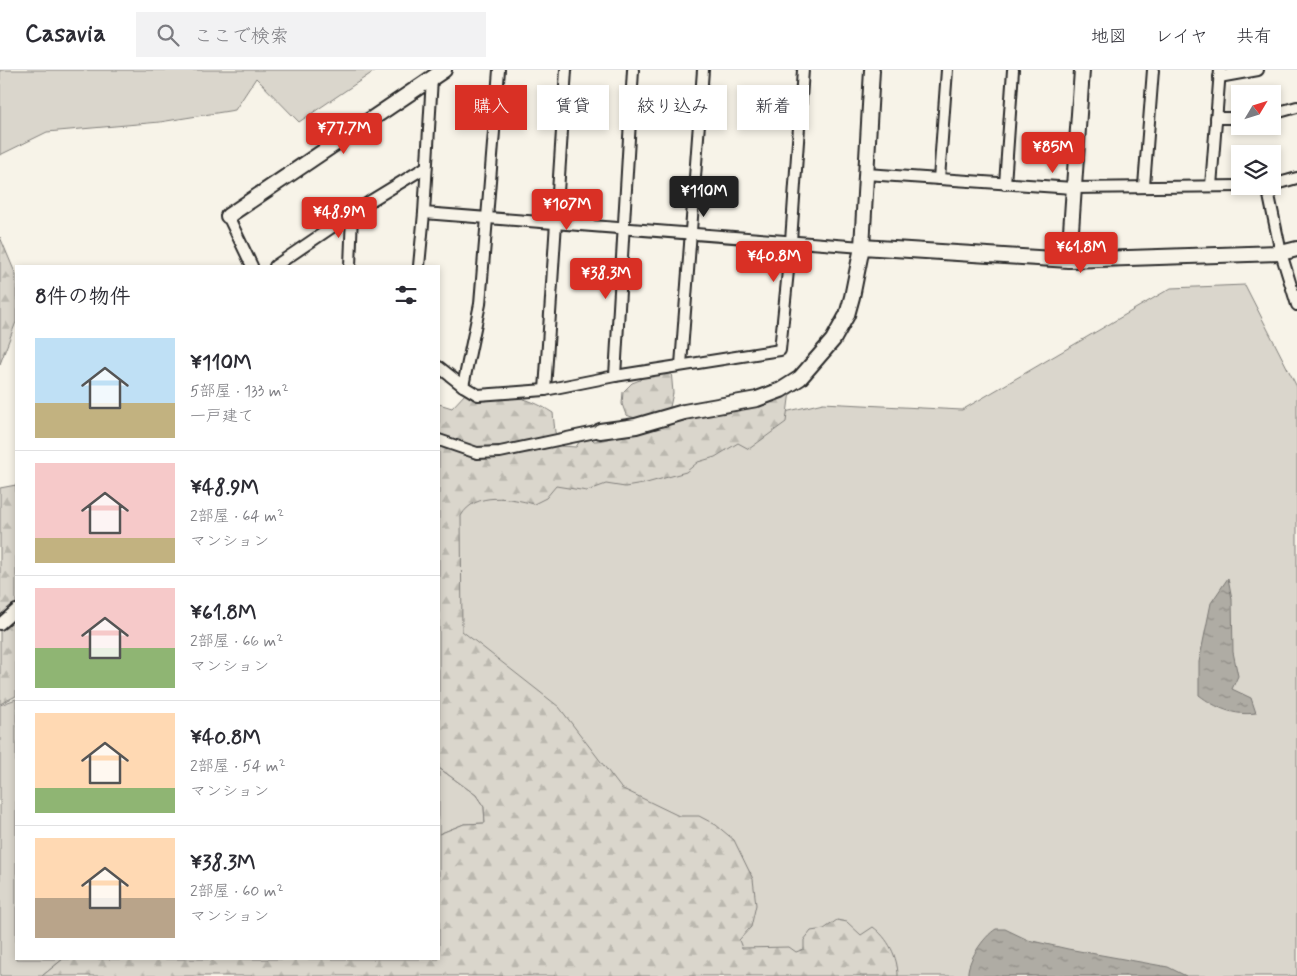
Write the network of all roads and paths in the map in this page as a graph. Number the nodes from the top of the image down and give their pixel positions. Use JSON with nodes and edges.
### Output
{"nodes":[{"id":1,"x":498,"y":70,"type":"edge"},
{"id":2,"x":566,"y":70,"type":"edge"},
{"id":3,"x":633,"y":70,"type":"edge"},
{"id":4,"x":703,"y":70,"type":"edge"},
{"id":5,"x":802,"y":70,"type":"edge"},
{"id":6,"x":872,"y":70,"type":"edge"},
{"id":7,"x":947,"y":70,"type":"edge"},
{"id":8,"x":1013,"y":70,"type":"edge"},
{"id":9,"x":1082,"y":70,"type":"edge"},
{"id":10,"x":1153,"y":70,"type":"edge"},
{"id":11,"x":1258,"y":70,"type":"edge"},
{"id":12,"x":438,"y":74,"type":"edge"},
{"id":13,"x":1220,"y":74,"type":"edge"},
{"id":14,"x":1297,"y":107,"type":"edge"},
{"id":15,"x":1281,"y":111,"type":"edge"},
{"id":16,"x":1216,"y":118,"type":"junction"},
{"id":17,"x":1231,"y":118,"type":"edge"},
{"id":18,"x":426,"y":166,"type":"junction"},
{"id":19,"x":866,"y":174,"type":"junction"},
{"id":20,"x":1297,"y":178,"type":"edge"},
{"id":21,"x":939,"y":179,"type":"junction"},
{"id":22,"x":1281,"y":182,"type":"edge"},
{"id":23,"x":1005,"y":184,"type":"junction"},
{"id":24,"x":1144,"y":186,"type":"junction"},
{"id":25,"x":1211,"y":186,"type":"junction"},
{"id":26,"x":1231,"y":186,"type":"edge"},
{"id":27,"x":1073,"y":188,"type":"junction"},
{"id":28,"x":1270,"y":195,"type":"edge"},
{"id":29,"x":424,"y":213,"type":"junction"},
{"id":30,"x":352,"y":214,"type":"junction"},
{"id":31,"x":228,"y":216,"type":"joint"},
{"id":32,"x":489,"y":218,"type":"junction"},
{"id":33,"x":555,"y":222,"type":"junction"},
{"id":34,"x":622,"y":227,"type":"junction"},
{"id":35,"x":690,"y":233,"type":"junction"},
{"id":36,"x":791,"y":241,"type":"junction"},
{"id":37,"x":862,"y":247,"type":"junction"},
{"id":38,"x":1297,"y":250,"type":"edge"},
{"id":39,"x":1281,"y":253,"type":"junction"},
{"id":40,"x":1069,"y":260,"type":"junction"},
{"id":41,"x":252,"y":265,"type":"edge"},
{"id":42,"x":276,"y":265,"type":"edge"},
{"id":43,"x":350,"y":265,"type":"edge"},
{"id":44,"x":419,"y":265,"type":"edge"},
{"id":45,"x":1297,"y":305,"type":"edge"},
{"id":46,"x":681,"y":365,"type":"junction"},
{"id":47,"x":440,"y":368,"type":"edge"},
{"id":48,"x":615,"y":376,"type":"junction"},
{"id":49,"x":463,"y":386,"type":"junction"},
{"id":50,"x":545,"y":390,"type":"junction"},
{"id":51,"x":600,"y":431,"type":"joint"},
{"id":52,"x":440,"y":440,"type":"edge"},
{"id":53,"x":15,"y":611,"type":"edge"},
{"id":54,"x":0,"y":624,"type":"edge"}],
"edges":[{"from":1,"to":32,"type":"street"},
{"from":2,"to":33,"type":"street"},
{"from":3,"to":34,"type":"street"},
{"from":4,"to":35,"type":"street"},
{"from":5,"to":36,"type":"street"},
{"from":6,"to":19,"type":"street"},
{"from":7,"to":21,"type":"street"},
{"from":8,"to":23,"type":"street"},
{"from":9,"to":27,"type":"street"},
{"from":10,"to":24,"type":"street"},
{"from":11,"to":13,"type":"street"},
{"from":12,"to":18,"type":"street"},
{"from":12,"to":31,"type":"street"},
{"from":13,"to":16,"type":"street"},
{"from":14,"to":15,"type":"street"},
{"from":16,"to":17,"type":"street"},
{"from":16,"to":25,"type":"street"},
{"from":18,"to":29,"type":"street"},
{"from":18,"to":30,"type":"street"},
{"from":19,"to":21,"type":"street"},
{"from":19,"to":37,"type":"street"},
{"from":20,"to":22,"type":"street"},
{"from":21,"to":23,"type":"street"},
{"from":23,"to":27,"type":"street"},
{"from":24,"to":25,"type":"street"},
{"from":24,"to":27,"type":"street"},
{"from":25,"to":26,"type":"street"},
{"from":27,"to":40,"type":"street"},
{"from":28,"to":39,"type":"street"},
{"from":29,"to":32,"type":"street"},
{"from":29,"to":44,"type":"street"},
{"from":30,"to":42,"type":"street"},
{"from":30,"to":43,"type":"street"},
{"from":31,"to":41,"type":"street"},
{"from":32,"to":33,"type":"street"},
{"from":32,"to":49,"type":"street"},
{"from":33,"to":34,"type":"street"},
{"from":33,"to":50,"type":"street"},
{"from":34,"to":35,"type":"street"},
{"from":34,"to":48,"type":"street"},
{"from":35,"to":36,"type":"street"},
{"from":35,"to":46,"type":"street"},
{"from":36,"to":37,"type":"street"},
{"from":36,"to":46,"type":"street"},
{"from":37,"to":40,"type":"street"},
{"from":37,"to":51,"type":"street"},
{"from":38,"to":39,"type":"street"},
{"from":39,"to":40,"type":"street"},
{"from":39,"to":45,"type":"street"},
{"from":46,"to":48,"type":"street"},
{"from":47,"to":49,"type":"street"},
{"from":48,"to":50,"type":"street"},
{"from":49,"to":50,"type":"street"},
{"from":51,"to":52,"type":"street"},
{"from":53,"to":54,"type":"street"}]}
